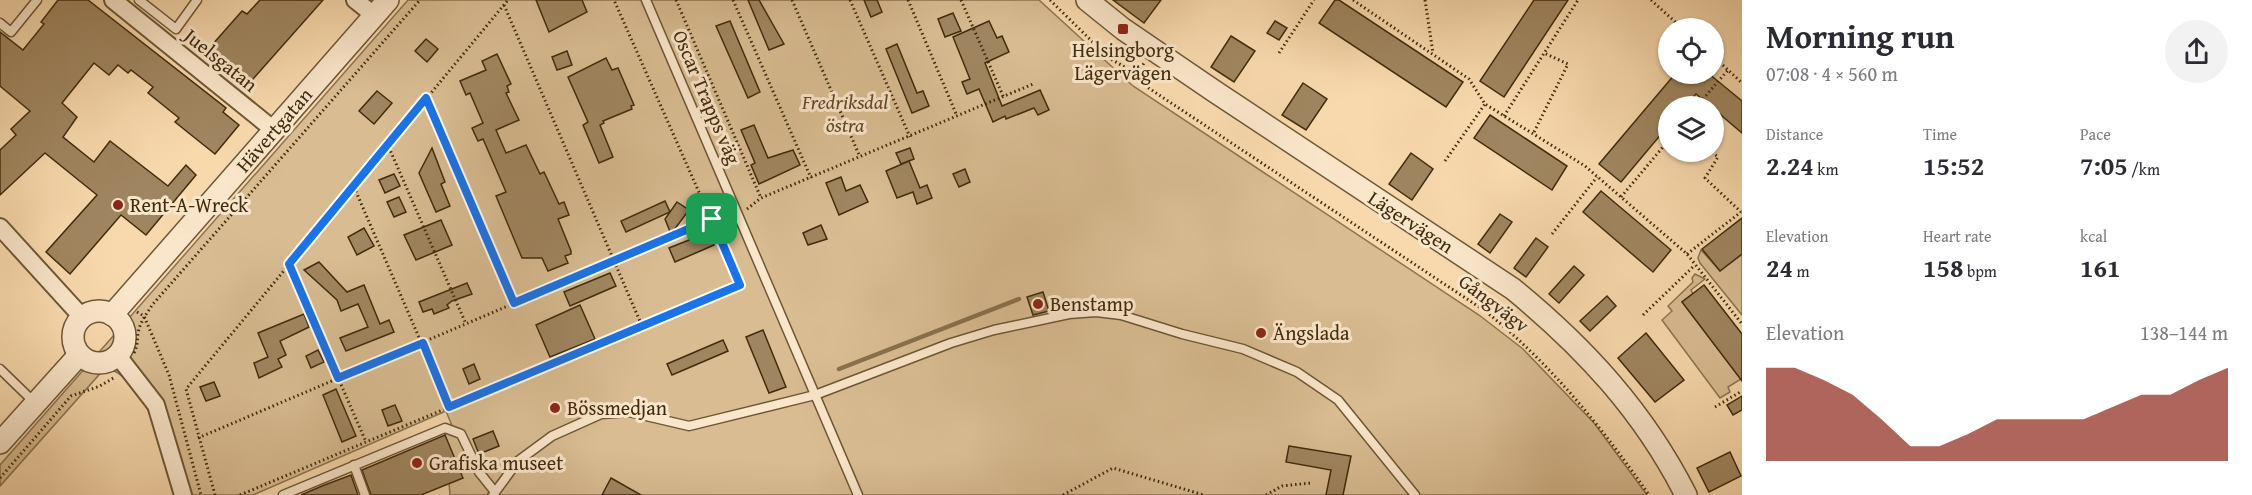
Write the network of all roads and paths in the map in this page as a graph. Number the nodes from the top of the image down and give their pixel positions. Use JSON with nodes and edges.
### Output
{"nodes":[{"id":1,"x":37,"y":0,"type":"edge"},
{"id":2,"x":115,"y":0,"type":"edge"},
{"id":3,"x":139,"y":0,"type":"edge"},
{"id":4,"x":197,"y":0,"type":"edge"},
{"id":5,"x":355,"y":0,"type":"edge"},
{"id":6,"x":420,"y":0,"type":"edge"},
{"id":7,"x":508,"y":0,"type":"edge"},
{"id":8,"x":614,"y":0,"type":"edge"},
{"id":9,"x":646,"y":0,"type":"edge"},
{"id":10,"x":676,"y":0,"type":"edge"},
{"id":11,"x":733,"y":0,"type":"edge"},
{"id":12,"x":792,"y":0,"type":"edge"},
{"id":13,"x":850,"y":0,"type":"edge"},
{"id":14,"x":908,"y":0,"type":"edge"},
{"id":15,"x":961,"y":0,"type":"edge"},
{"id":16,"x":1050,"y":0,"type":"edge"},
{"id":17,"x":1087,"y":0,"type":"edge"},
{"id":18,"x":1314,"y":0,"type":"edge"},
{"id":19,"x":1353,"y":0,"type":"edge"},
{"id":20,"x":1425,"y":0,"type":"edge"},
{"id":21,"x":1578,"y":0,"type":"edge"},
{"id":22,"x":1651,"y":0,"type":"edge"},
{"id":23,"x":504,"y":5,"type":"junction"},
{"id":24,"x":381,"y":8,"type":"edge"},
{"id":25,"x":1671,"y":18,"type":"edge"},
{"id":26,"x":0,"y":23,"type":"edge"},
{"id":27,"x":1153,"y":49,"type":"junction"},
{"id":28,"x":1279,"y":53,"type":"dead end"},
{"id":29,"x":1433,"y":53,"type":"dead end"},
{"id":30,"x":1544,"y":53,"type":"junction"},
{"id":31,"x":1724,"y":66,"type":"edge"},
{"id":32,"x":1728,"y":70,"type":"junction"},
{"id":33,"x":1137,"y":74,"type":"junction"},
{"id":34,"x":1167,"y":80,"type":"dead end"},
{"id":35,"x":1742,"y":83,"type":"edge"},
{"id":36,"x":1034,"y":84,"type":"dead end"},
{"id":37,"x":1706,"y":96,"type":"edge"},
{"id":38,"x":426,"y":98,"type":"junction"},
{"id":39,"x":1004,"y":98,"type":"junction"},
{"id":40,"x":1485,"y":104,"type":"junction"},
{"id":41,"x":957,"y":116,"type":"junction"},
{"id":42,"x":1504,"y":116,"type":"junction"},
{"id":43,"x":274,"y":130,"type":"junction"},
{"id":44,"x":1534,"y":132,"type":"dead end"},
{"id":45,"x":910,"y":137,"type":"junction"},
{"id":46,"x":387,"y":143,"type":"junction"},
{"id":47,"x":1658,"y":153,"type":"edge"},
{"id":48,"x":860,"y":157,"type":"junction"},
{"id":49,"x":1445,"y":161,"type":"dead end"},
{"id":50,"x":1715,"y":162,"type":"edge"},
{"id":51,"x":1597,"y":177,"type":"junction"},
{"id":52,"x":811,"y":178,"type":"junction"},
{"id":53,"x":354,"y":187,"type":"junction"},
{"id":54,"x":1621,"y":197,"type":"junction"},
{"id":55,"x":761,"y":198,"type":"junction"},
{"id":56,"x":735,"y":205,"type":"junction"},
{"id":57,"x":1741,"y":212,"type":"edge"},
{"id":58,"x":739,"y":214,"type":"junction"},
{"id":59,"x":712,"y":219,"type":"junction"},
{"id":60,"x":0,"y":227,"type":"edge"},
{"id":61,"x":1552,"y":234,"type":"dead end"},
{"id":62,"x":1687,"y":254,"type":"junction"},
{"id":63,"x":614,"y":261,"type":"junction"},
{"id":64,"x":289,"y":264,"type":"junction"},
{"id":65,"x":1695,"y":265,"type":"junction"},
{"id":66,"x":514,"y":303,"type":"junction"},
{"id":67,"x":112,"y":315,"type":"junction"},
{"id":68,"x":1643,"y":315,"type":"dead end"},
{"id":69,"x":144,"y":316,"type":"junction"},
{"id":70,"x":82,"y":317,"type":"junction"},
{"id":71,"x":466,"y":324,"type":"junction"},
{"id":72,"x":1742,"y":324,"type":"edge"},
{"id":73,"x":642,"y":326,"type":"junction"},
{"id":74,"x":423,"y":343,"type":"junction"},
{"id":75,"x":79,"y":356,"type":"junction"},
{"id":76,"x":122,"y":361,"type":"junction"},
{"id":77,"x":0,"y":369,"type":"edge"},
{"id":78,"x":338,"y":378,"type":"junction"},
{"id":79,"x":1742,"y":391,"type":"edge"},
{"id":80,"x":815,"y":395,"type":"junction"},
{"id":81,"x":35,"y":404,"type":"junction"},
{"id":82,"x":449,"y":407,"type":"junction"},
{"id":83,"x":1715,"y":407,"type":"dead end"},
{"id":84,"x":198,"y":438,"type":"junction"},
{"id":85,"x":366,"y":442,"type":"junction"},
{"id":86,"x":0,"y":443,"type":"edge"},
{"id":87,"x":354,"y":465,"type":"junction"},
{"id":88,"x":0,"y":478,"type":"edge"},
{"id":89,"x":1310,"y":483,"type":"dead end"},
{"id":90,"x":494,"y":494,"type":"edge"},
{"id":91,"x":183,"y":495,"type":"edge"},
{"id":92,"x":201,"y":495,"type":"edge"},
{"id":93,"x":215,"y":495,"type":"edge"},
{"id":94,"x":240,"y":495,"type":"edge"},
{"id":95,"x":283,"y":495,"type":"edge"},
{"id":96,"x":365,"y":495,"type":"edge"},
{"id":97,"x":858,"y":495,"type":"edge"},
{"id":98,"x":1063,"y":495,"type":"edge"},
{"id":99,"x":1204,"y":495,"type":"edge"},
{"id":100,"x":1266,"y":495,"type":"edge"},
{"id":101,"x":1415,"y":495,"type":"edge"},
{"id":102,"x":1649,"y":495,"type":"edge"},
{"id":103,"x":1686,"y":495,"type":"edge"}],
"edges":[{"from":1,"to":26,"type":"lane"},
{"from":2,"to":43,"type":"street","name":"Juelsgatan"},
{"from":3,"to":4,"type":"lane"},
{"from":5,"to":24,"type":"street"},
{"from":6,"to":69,"type":"path"},
{"from":7,"to":23,"type":"path"},
{"from":8,"to":59,"type":"path"},
{"from":9,"to":56,"type":"lane","name":"Oscar Trapps väg"},
{"from":10,"to":55,"type":"path"},
{"from":11,"to":52,"type":"path"},
{"from":12,"to":48,"type":"path"},
{"from":13,"to":45,"type":"path"},
{"from":14,"to":41,"type":"path"},
{"from":15,"to":39,"type":"path"},
{"from":16,"to":33,"type":"path"},
{"from":17,"to":27,"type":"street","name":"Lägervägen"},
{"from":18,"to":28,"type":"path"},
{"from":19,"to":40,"type":"path"},
{"from":20,"to":29,"type":"path"},
{"from":21,"to":30,"type":"path"},
{"from":22,"to":25,"type":"path"},
{"from":23,"to":38,"type":"path"},
{"from":23,"to":63,"type":"path"},
{"from":24,"to":43,"type":"street","name":"Hävertgatan"},
{"from":27,"to":33,"type":"path"},
{"from":27,"to":103,"type":"street","name":"Lägervägen"},
{"from":30,"to":42,"type":"path"},
{"from":30,"to":44,"type":"path"},
{"from":31,"to":32,"type":"path"},
{"from":32,"to":35,"type":"path"},
{"from":32,"to":37,"type":"path"},
{"from":33,"to":34,"type":"path"},
{"from":33,"to":102,"type":"path","name":"Gångvägv"},
{"from":36,"to":39,"type":"path"},
{"from":38,"to":46,"type":"path"},
{"from":38,"to":66,"type":"path"},
{"from":39,"to":41,"type":"path"},
{"from":40,"to":42,"type":"path"},
{"from":40,"to":49,"type":"path"},
{"from":41,"to":45,"type":"path"},
{"from":42,"to":51,"type":"path"},
{"from":43,"to":67,"type":"street","name":"Hävertgatan"},
{"from":45,"to":48,"type":"path"},
{"from":46,"to":53,"type":"path"},
{"from":46,"to":71,"type":"path"},
{"from":47,"to":54,"type":"path"},
{"from":48,"to":52,"type":"path"},
{"from":50,"to":57,"type":"path"},
{"from":51,"to":54,"type":"path"},
{"from":51,"to":61,"type":"path"},
{"from":52,"to":55,"type":"path"},
{"from":53,"to":64,"type":"path"},
{"from":53,"to":74,"type":"path"},
{"from":54,"to":62,"type":"path"},
{"from":55,"to":58,"type":"path"},
{"from":56,"to":58,"type":"lane","name":"Oscar Trapps väg"},
{"from":56,"to":59,"type":"path"},
{"from":57,"to":62,"type":"path"},
{"from":58,"to":80,"type":"lane","name":"Oscar Trapps väg"},
{"from":59,"to":63,"type":"path"},
{"from":59,"to":73,"type":"path"},
{"from":60,"to":70,"type":"street"},
{"from":62,"to":65,"type":"path"},
{"from":63,"to":66,"type":"path"},
{"from":63,"to":73,"type":"path"},
{"from":64,"to":78,"type":"path"},
{"from":64,"to":84,"type":"path"},
{"from":65,"to":68,"type":"path"},
{"from":65,"to":72,"type":"path"},
{"from":66,"to":71,"type":"path"},
{"from":67,"to":70,"type":"street"},
{"from":67,"to":76,"type":"street"},
{"from":69,"to":76,"type":"path"},
{"from":69,"to":92,"type":"path"},
{"from":70,"to":75,"type":"street"},
{"from":71,"to":74,"type":"path"},
{"from":73,"to":82,"type":"path"},
{"from":74,"to":78,"type":"path"},
{"from":74,"to":82,"type":"path"},
{"from":75,"to":76,"type":"street"},
{"from":75,"to":81,"type":"street"},
{"from":76,"to":88,"type":"path"},
{"from":76,"to":91,"type":"street"},
{"from":77,"to":81,"type":"lane"},
{"from":78,"to":84,"type":"path"},
{"from":78,"to":85,"type":"path"},
{"from":79,"to":83,"type":"path"},
{"from":80,"to":90,"type":"lane"},
{"from":80,"to":97,"type":"lane","name":"Oscar Trapps väg"},
{"from":80,"to":101,"type":"lane"},
{"from":81,"to":86,"type":"street"},
{"from":82,"to":85,"type":"path"},
{"from":84,"to":93,"type":"path"},
{"from":85,"to":94,"type":"path"},
{"from":87,"to":90,"type":"lane"},
{"from":87,"to":95,"type":"lane"},
{"from":87,"to":96,"type":"lane"},
{"from":89,"to":100,"type":"path"},
{"from":98,"to":99,"type":"path"}]}
